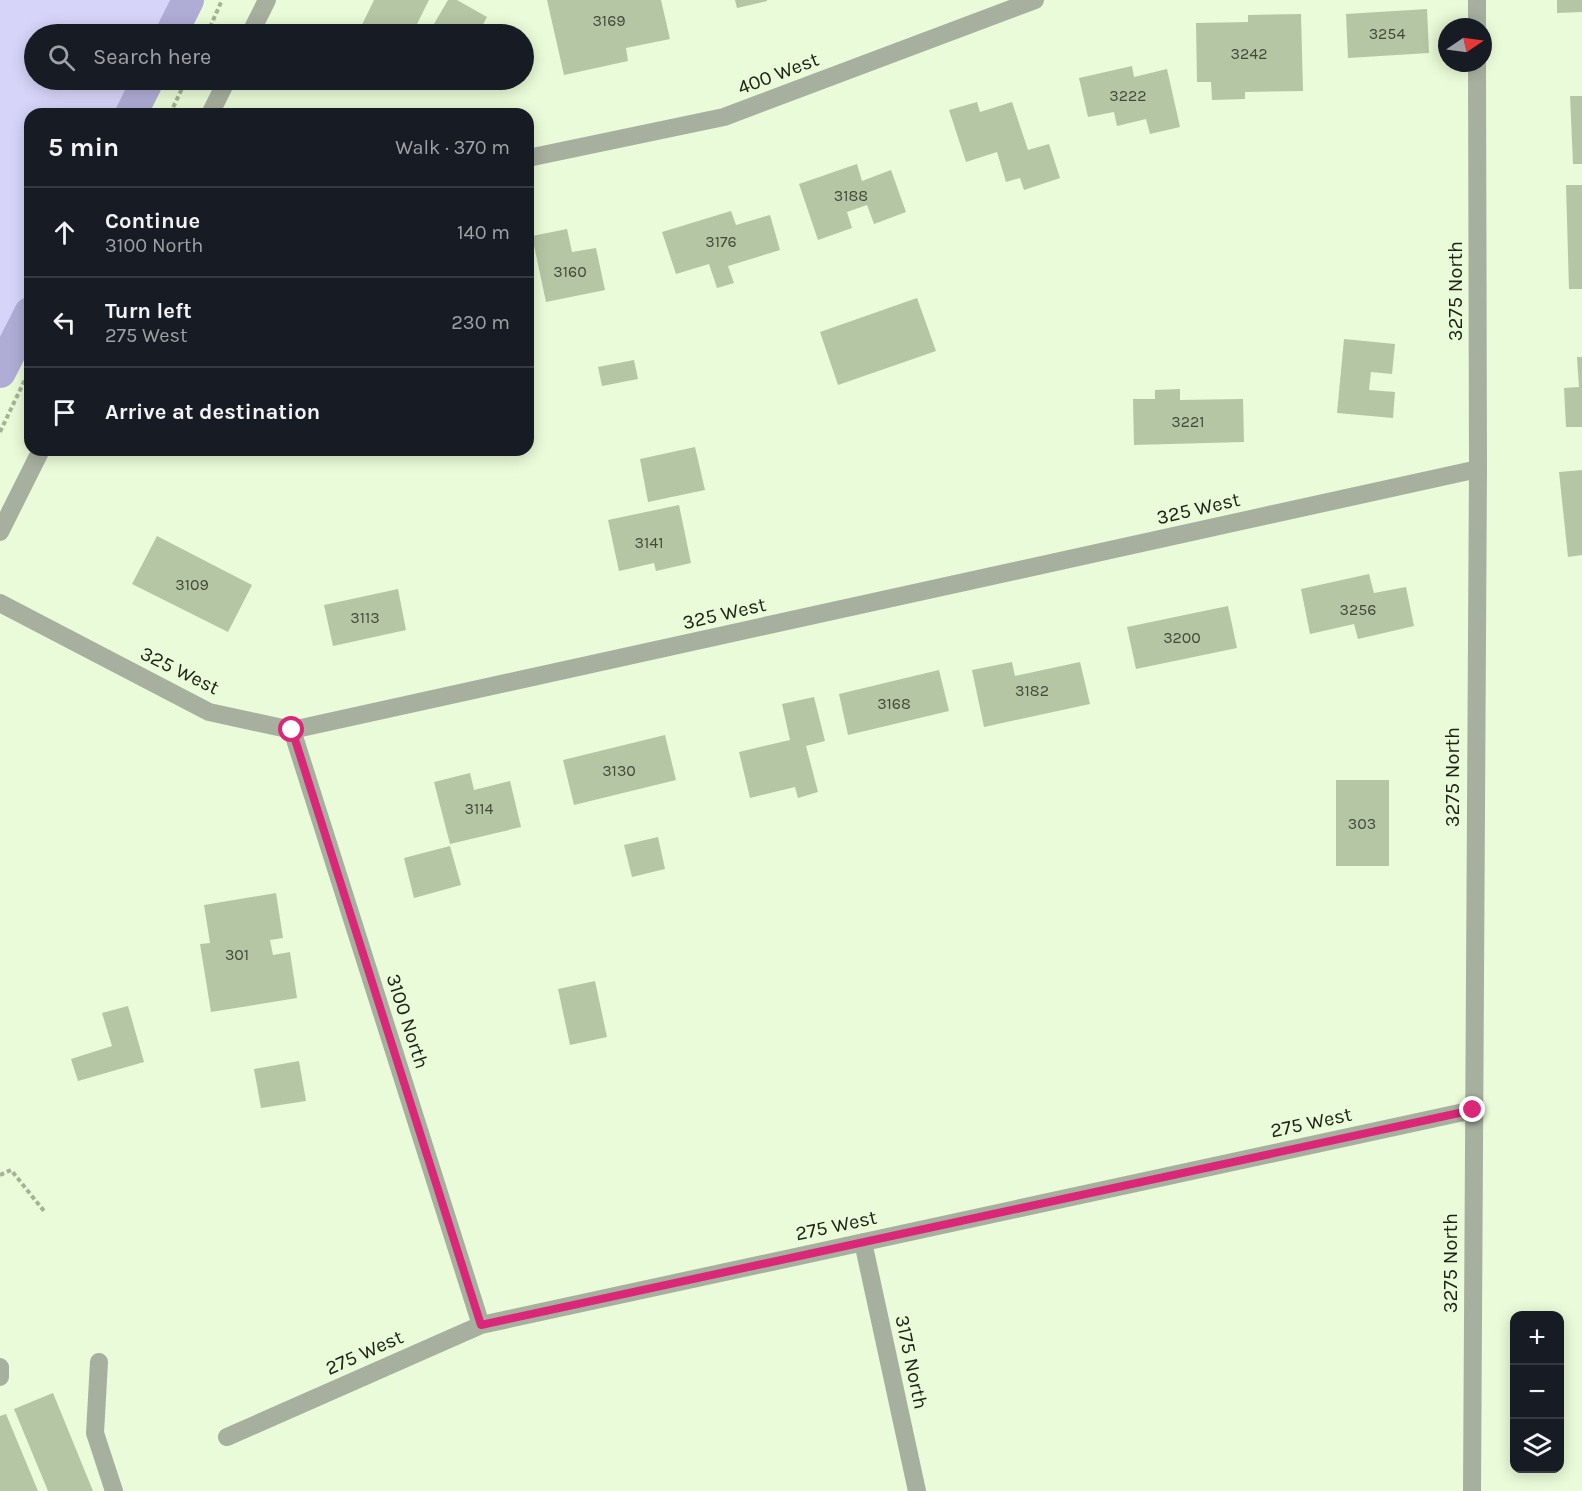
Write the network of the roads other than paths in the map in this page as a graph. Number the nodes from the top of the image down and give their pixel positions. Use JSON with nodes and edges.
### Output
{"nodes":[{"id":1,"x":267,"y":0,"type":"edge"},
{"id":2,"x":1035,"y":0,"type":"edge"},
{"id":3,"x":1477,"y":0,"type":"edge"},
{"id":4,"x":1477,"y":18,"type":"edge"},
{"id":5,"x":255,"y":24,"type":"edge"},
{"id":6,"x":1477,"y":72,"type":"edge"},
{"id":7,"x":222,"y":90,"type":"edge"},
{"id":8,"x":213,"y":108,"type":"edge"},
{"id":9,"x":534,"y":157,"type":"edge"},
{"id":10,"x":38,"y":456,"type":"edge"},
{"id":11,"x":1478,"y":469,"type":"junction"},
{"id":12,"x":0,"y":532,"type":"edge"},
{"id":13,"x":0,"y":603,"type":"edge"},
{"id":14,"x":292,"y":730,"type":"junction"},
{"id":15,"x":1473,"y":1110,"type":"junction"},
{"id":16,"x":863,"y":1242,"type":"junction"},
{"id":17,"x":481,"y":1325,"type":"junction"},
{"id":18,"x":99,"y":1362,"type":"dead end"},
{"id":19,"x":0,"y":1367,"type":"edge"},
{"id":20,"x":0,"y":1377,"type":"edge"},
{"id":21,"x":227,"y":1437,"type":"dead end"},
{"id":22,"x":114,"y":1491,"type":"edge"},
{"id":23,"x":917,"y":1491,"type":"edge"},
{"id":24,"x":1472,"y":1491,"type":"edge"}],
"edges":[{"from":1,"to":5,"type":"street"},
{"from":2,"to":9,"type":"street","name":"400 West"},
{"from":3,"to":4,"type":"street"},
{"from":6,"to":11,"type":"street","name":"3275 North"},
{"from":7,"to":8,"type":"street"},
{"from":10,"to":12,"type":"street"},
{"from":11,"to":14,"type":"street","name":"325 West"},
{"from":11,"to":15,"type":"street","name":"3275 North"},
{"from":13,"to":14,"type":"street","name":"325 West"},
{"from":14,"to":17,"type":"street","name":"3100 North"},
{"from":15,"to":16,"type":"street","name":"275 West"},
{"from":15,"to":24,"type":"street","name":"3275 North"},
{"from":16,"to":17,"type":"street","name":"275 West"},
{"from":16,"to":23,"type":"street","name":"3175 North"},
{"from":17,"to":21,"type":"street","name":"275 West"},
{"from":18,"to":22,"type":"street"},
{"from":19,"to":20,"type":"street"}]}
